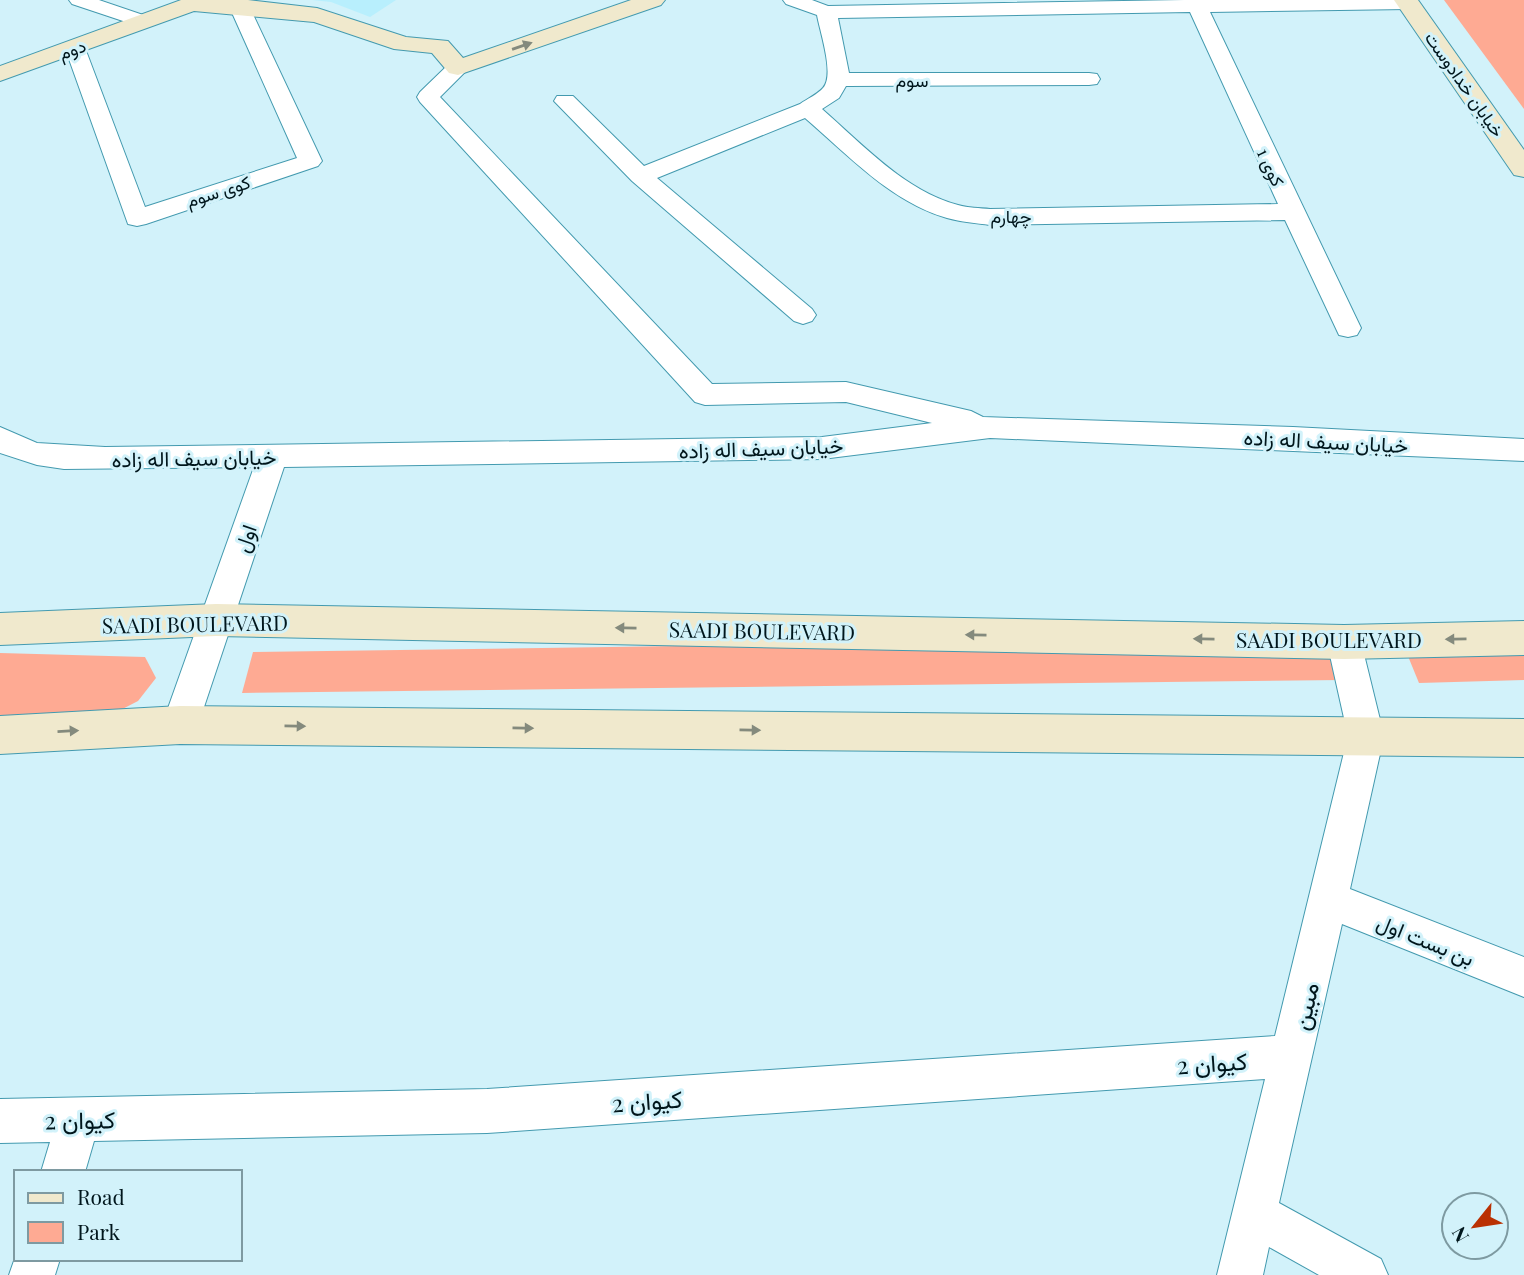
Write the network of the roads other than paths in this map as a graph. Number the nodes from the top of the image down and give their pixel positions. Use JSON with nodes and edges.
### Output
{"nodes":[{"id":1,"x":79,"y":0,"type":"edge"},
{"id":2,"x":653,"y":0,"type":"edge"},
{"id":3,"x":793,"y":0,"type":"edge"},
{"id":4,"x":1407,"y":1,"type":"edge"},
{"id":5,"x":196,"y":2,"type":"edge"},
{"id":6,"x":1195,"y":2,"type":"edge"},
{"id":7,"x":239,"y":6,"type":"junction"},
{"id":8,"x":826,"y":12,"type":"junction"},
{"id":9,"x":142,"y":21,"type":"junction"},
{"id":10,"x":464,"y":38,"type":"dead end"},
{"id":11,"x":439,"y":46,"type":"junction"},
{"id":12,"x":75,"y":48,"type":"junction"},
{"id":13,"x":458,"y":68,"type":"junction"},
{"id":14,"x":0,"y":74,"type":"edge"},
{"id":15,"x":1089,"y":79,"type":"dead end"},
{"id":16,"x":839,"y":80,"type":"junction"},
{"id":17,"x":565,"y":101,"type":"dead end"},
{"id":18,"x":808,"y":109,"type":"junction"},
{"id":19,"x":1524,"y":169,"type":"edge"},
{"id":20,"x":640,"y":176,"type":"junction"},
{"id":21,"x":1291,"y":212,"type":"junction"},
{"id":22,"x":803,"y":315,"type":"dead end"},
{"id":23,"x":1348,"y":328,"type":"dead end"},
{"id":24,"x":990,"y":427,"type":"junction"},
{"id":25,"x":0,"y":438,"type":"edge"},
{"id":26,"x":1524,"y":450,"type":"edge"},
{"id":27,"x":273,"y":455,"type":"junction"},
{"id":28,"x":216,"y":620,"type":"junction"},
{"id":29,"x":0,"y":629,"type":"edge"},
{"id":30,"x":1524,"y":638,"type":"edge"},
{"id":31,"x":1344,"y":642,"type":"junction"},
{"id":32,"x":180,"y":725,"type":"junction"},
{"id":33,"x":0,"y":735,"type":"edge"},
{"id":34,"x":1366,"y":736,"type":"junction"},
{"id":35,"x":1524,"y":738,"type":"edge"},
{"id":36,"x":1329,"y":900,"type":"junction"},
{"id":37,"x":1524,"y":977,"type":"edge"},
{"id":38,"x":1292,"y":1056,"type":"junction"},
{"id":39,"x":79,"y":1119,"type":"junction"},
{"id":40,"x":0,"y":1121,"type":"edge"},
{"id":41,"x":64,"y":1170,"type":"edge"},
{"id":42,"x":1255,"y":1214,"type":"junction"},
{"id":43,"x":1240,"y":1275,"type":"edge"},
{"id":44,"x":1365,"y":1275,"type":"edge"}],
"edges":[{"from":1,"to":9,"type":"street"},
{"from":13,"to":2,"type":"main road","one_way":true},
{"from":3,"to":8,"type":"street"},
{"from":4,"to":6,"type":"street"},
{"from":4,"to":19,"type":"main road","name":"خیابان خدادوست"},
{"from":5,"to":7,"type":"main road"},
{"from":5,"to":9,"type":"main road","name":"دوم"},
{"from":6,"to":8,"type":"street"},
{"from":6,"to":21,"type":"street","name":"کوی 1"},
{"from":7,"to":11,"type":"main road"},
{"from":7,"to":12,"type":"street","name":"کوی سوم"},
{"from":8,"to":16,"type":"street"},
{"from":9,"to":12,"type":"main road","name":"دوم"},
{"from":10,"to":11,"type":"main road"},
{"from":11,"to":13,"type":"main road"},
{"from":12,"to":14,"type":"main road","name":"دوم"},
{"from":13,"to":24,"type":"street"},
{"from":15,"to":16,"type":"street","name":"سوم"},
{"from":16,"to":18,"type":"street"},
{"from":17,"to":20,"type":"street"},
{"from":18,"to":20,"type":"street"},
{"from":18,"to":21,"type":"street","name":"چهارم"},
{"from":20,"to":22,"type":"street"},
{"from":21,"to":23,"type":"street","name":"کوی 1"},
{"from":24,"to":26,"type":"street","name":"خیابان سیف اله زاده"},
{"from":24,"to":27,"type":"street","name":"خیابان سیف اله زاده"},
{"from":25,"to":27,"type":"street","name":"خیابان سیف اله زاده"},
{"from":27,"to":28,"type":"street","name":"اول"},
{"from":28,"to":29,"type":"main road","name":"SAADI BOULEVARD"},
{"from":31,"to":28,"type":"main road","name":"SAADI BOULEVARD","one_way":true},
{"from":28,"to":32,"type":"street","name":"اول"},
{"from":30,"to":31,"type":"main road","name":"SAADI BOULEVARD","one_way":true},
{"from":31,"to":34,"type":"street"},
{"from":33,"to":32,"type":"main road","one_way":true},
{"from":32,"to":34,"type":"main road","one_way":true},
{"from":34,"to":35,"type":"main road"},
{"from":34,"to":36,"type":"street","name":"مبین"},
{"from":36,"to":37,"type":"street","name":"بن بست اول"},
{"from":36,"to":38,"type":"street","name":"مبین"},
{"from":38,"to":39,"type":"street","name":"کیوان 2"},
{"from":38,"to":42,"type":"street","name":"مبین"},
{"from":39,"to":40,"type":"street","name":"کیوان 2"},
{"from":39,"to":41,"type":"street"},
{"from":42,"to":43,"type":"street","name":"مبین"},
{"from":42,"to":44,"type":"street"}]}
